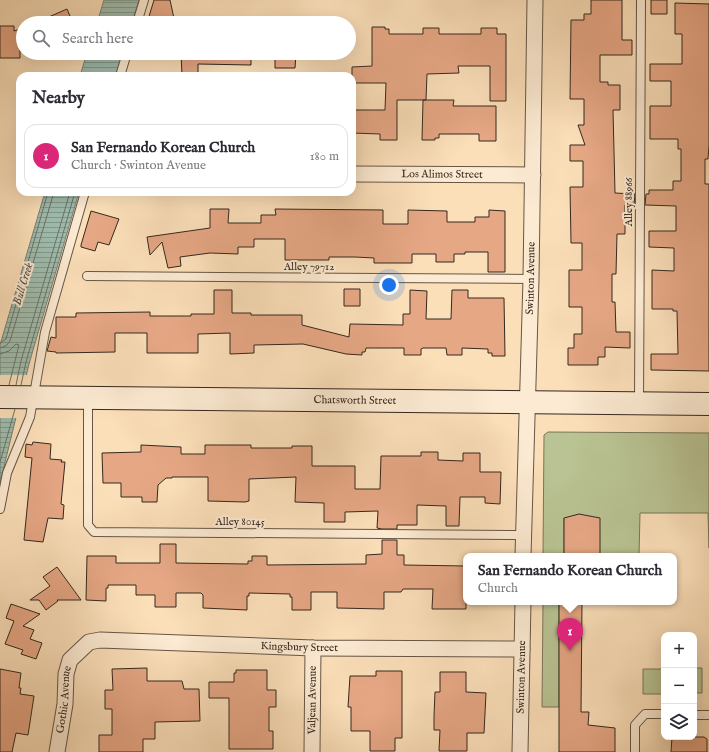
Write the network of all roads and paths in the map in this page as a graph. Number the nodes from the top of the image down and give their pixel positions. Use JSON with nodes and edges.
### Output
{"nodes":[{"id":1,"x":144,"y":0,"type":"edge"},
{"id":2,"x":535,"y":0,"type":"edge"},
{"id":3,"x":641,"y":0,"type":"edge"},
{"id":4,"x":139,"y":16,"type":"edge"},
{"id":5,"x":125,"y":60,"type":"edge"},
{"id":6,"x":121,"y":72,"type":"edge"},
{"id":7,"x":356,"y":174,"type":"edge"},
{"id":8,"x":533,"y":175,"type":"junction"},
{"id":9,"x":84,"y":196,"type":"edge"},
{"id":10,"x":87,"y":276,"type":"dead end"},
{"id":11,"x":531,"y":279,"type":"junction"},
{"id":12,"x":0,"y":397,"type":"edge"},
{"id":13,"x":30,"y":397,"type":"junction"},
{"id":14,"x":88,"y":398,"type":"junction"},
{"id":15,"x":528,"y":403,"type":"junction"},
{"id":16,"x":639,"y":404,"type":"junction"},
{"id":17,"x":709,"y":404,"type":"edge"},
{"id":18,"x":0,"y":509,"type":"edge"},
{"id":19,"x":523,"y":535,"type":"junction"},
{"id":20,"x":523,"y":553,"type":"edge"},
{"id":21,"x":523,"y":605,"type":"edge"},
{"id":22,"x":313,"y":648,"type":"junction"},
{"id":23,"x":522,"y":649,"type":"junction"},
{"id":24,"x":79,"y":650,"type":"joint"},
{"id":25,"x":661,"y":714,"type":"edge"},
{"id":26,"x":697,"y":715,"type":"edge"},
{"id":27,"x":709,"y":715,"type":"edge"},
{"id":28,"x":57,"y":752,"type":"edge"},
{"id":29,"x":312,"y":752,"type":"edge"},
{"id":30,"x":520,"y":752,"type":"edge"},
{"id":31,"x":635,"y":752,"type":"edge"}],
"edges":[{"from":1,"to":4,"type":"lane"},
{"from":2,"to":8,"type":"street","name":"Swinton Avenue"},
{"from":3,"to":16,"type":"lane","name":"Alley 88966"},
{"from":5,"to":6,"type":"lane"},
{"from":7,"to":8,"type":"street","name":"Los Alimos Street"},
{"from":8,"to":11,"type":"street","name":"Swinton Avenue"},
{"from":9,"to":13,"type":"lane"},
{"from":10,"to":11,"type":"lane","name":"Alley 79712"},
{"from":11,"to":15,"type":"street","name":"Swinton Avenue"},
{"from":12,"to":13,"type":"main road","name":"Chatsworth Street"},
{"from":13,"to":14,"type":"main road","name":"Chatsworth Street"},
{"from":13,"to":18,"type":"lane"},
{"from":14,"to":15,"type":"main road","name":"Chatsworth Street"},
{"from":14,"to":19,"type":"lane","name":"Alley 80145"},
{"from":15,"to":16,"type":"main road","name":"Chatsworth Street"},
{"from":15,"to":19,"type":"street","name":"Swinton Avenue"},
{"from":16,"to":17,"type":"main road","name":"Chatsworth Street"},
{"from":19,"to":20,"type":"street","name":"Swinton Avenue"},
{"from":21,"to":23,"type":"street","name":"Swinton Avenue"},
{"from":22,"to":23,"type":"street","name":"Kingsbury Street"},
{"from":22,"to":24,"type":"street","name":"Kingsbury Street"},
{"from":22,"to":29,"type":"street","name":"Valjean Avenue"},
{"from":23,"to":30,"type":"street","name":"Swinton Avenue"},
{"from":24,"to":28,"type":"street","name":"Gothic Avenue"},
{"from":25,"to":31,"type":"lane"},
{"from":26,"to":27,"type":"lane"}]}
